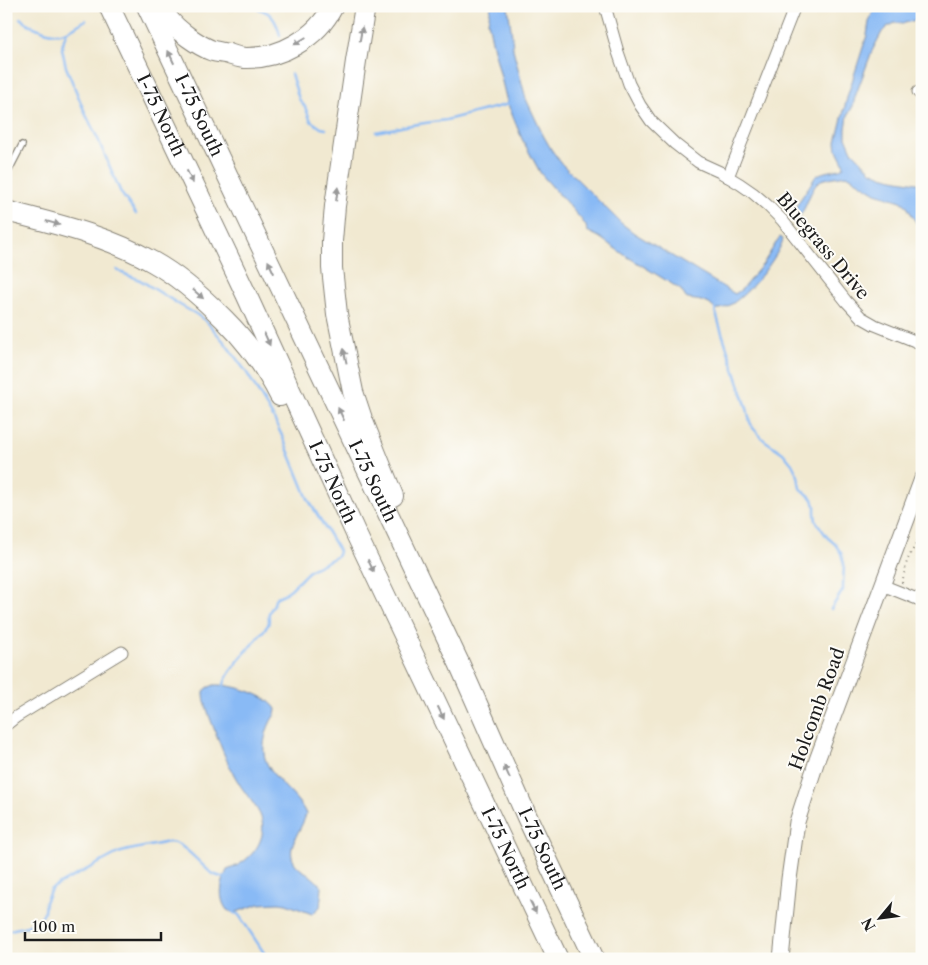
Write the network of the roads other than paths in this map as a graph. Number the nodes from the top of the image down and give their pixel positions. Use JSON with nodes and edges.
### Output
{"nodes":[{"id":1,"x":109,"y":6,"type":"edge"},
{"id":2,"x":147,"y":6,"type":"edge"},
{"id":3,"x":162,"y":6,"type":"edge"},
{"id":4,"x":333,"y":6,"type":"edge"},
{"id":5,"x":365,"y":6,"type":"edge"},
{"id":6,"x":606,"y":6,"type":"edge"},
{"id":7,"x":795,"y":6,"type":"edge"},
{"id":8,"x":22,"y":145,"type":"dead end"},
{"id":9,"x":6,"y":176,"type":"edge"},
{"id":10,"x":728,"y":177,"type":"junction"},
{"id":11,"x":6,"y":211,"type":"edge"},
{"id":12,"x":922,"y":344,"type":"edge"},
{"id":13,"x":922,"y":479,"type":"edge"},
{"id":14,"x":357,"y":536,"type":"junction"},
{"id":15,"x":882,"y":585,"type":"junction"},
{"id":16,"x":922,"y":600,"type":"edge"},
{"id":17,"x":122,"y":652,"type":"dead end"},
{"id":18,"x":459,"y":663,"type":"junction"},
{"id":19,"x":6,"y":725,"type":"edge"},
{"id":20,"x":558,"y":959,"type":"edge"},
{"id":21,"x":594,"y":959,"type":"edge"},
{"id":22,"x":781,"y":959,"type":"edge"}],
"edges":[{"from":1,"to":14,"type":"highway","name":"I-75 North","one_way":true},
{"from":18,"to":2,"type":"highway","name":"I-75 South","one_way":true},
{"from":4,"to":3,"type":"highway","one_way":true},
{"from":18,"to":5,"type":"highway","one_way":true},
{"from":6,"to":10,"type":"street","name":"Bluegrass Drive"},
{"from":7,"to":10,"type":"street"},
{"from":8,"to":9,"type":"lane"},
{"from":10,"to":12,"type":"street","name":"Bluegrass Drive"},
{"from":11,"to":14,"type":"highway","one_way":true},
{"from":13,"to":15,"type":"street","name":"Holcomb Road"},
{"from":14,"to":20,"type":"highway","name":"I-75 North","one_way":true},
{"from":15,"to":16,"type":"street"},
{"from":15,"to":22,"type":"street","name":"Holcomb Road"},
{"from":17,"to":19,"type":"street"},
{"from":21,"to":18,"type":"highway","name":"I-75 South","one_way":true}]}
